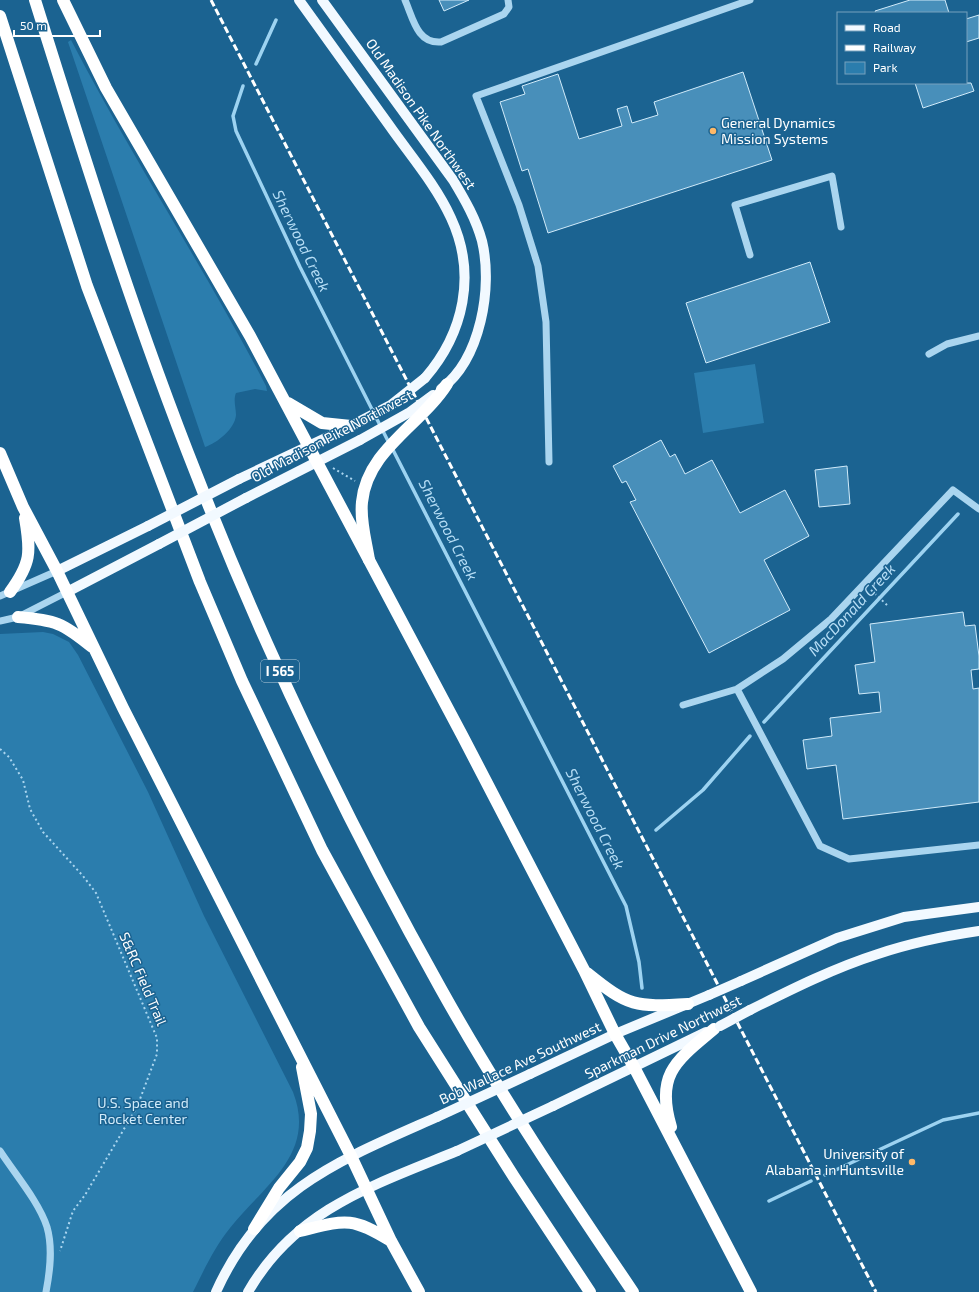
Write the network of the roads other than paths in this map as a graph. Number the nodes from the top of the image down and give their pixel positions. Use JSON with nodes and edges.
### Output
{"nodes":[{"id":1,"x":35,"y":0,"type":"edge"},
{"id":2,"x":63,"y":0,"type":"edge"},
{"id":3,"x":299,"y":0,"type":"edge"},
{"id":4,"x":322,"y":0,"type":"edge"},
{"id":5,"x":405,"y":0,"type":"edge"},
{"id":6,"x":508,"y":0,"type":"edge"},
{"id":7,"x":750,"y":0,"type":"edge"},
{"id":8,"x":0,"y":16,"type":"edge"},
{"id":9,"x":842,"y":227,"type":"dead end"},
{"id":10,"x":750,"y":255,"type":"dead end"},
{"id":11,"x":979,"y":336,"type":"edge"},
{"id":12,"x":929,"y":354,"type":"dead end"},
{"id":13,"x":447,"y":384,"type":"junction"},
{"id":14,"x":285,"y":402,"type":"junction"},
{"id":15,"x":351,"y":426,"type":"junction"},
{"id":16,"x":308,"y":445,"type":"junction"},
{"id":17,"x":0,"y":453,"type":"edge"},
{"id":18,"x":316,"y":461,"type":"junction"},
{"id":19,"x":548,"y":462,"type":"dead end"},
{"id":20,"x":23,"y":507,"type":"junction"},
{"id":21,"x":979,"y":509,"type":"edge"},
{"id":22,"x":369,"y":560,"type":"junction"},
{"id":23,"x":57,"y":571,"type":"junction"},
{"id":24,"x":67,"y":592,"type":"junction"},
{"id":25,"x":5,"y":594,"type":"edge"},
{"id":26,"x":18,"y":617,"type":"junction"},
{"id":27,"x":0,"y":621,"type":"edge"},
{"id":28,"x":96,"y":651,"type":"junction"},
{"id":29,"x":737,"y":689,"type":"junction"},
{"id":30,"x":683,"y":705,"type":"dead end"},
{"id":31,"x":979,"y":845,"type":"edge"},
{"id":32,"x":979,"y":907,"type":"edge"},
{"id":33,"x":979,"y":931,"type":"edge"},
{"id":34,"x":584,"y":970,"type":"junction"},
{"id":35,"x":688,"y":1004,"type":"junction"},
{"id":36,"x":717,"y":1027,"type":"junction"},
{"id":37,"x":615,"y":1034,"type":"junction"},
{"id":38,"x":299,"y":1052,"type":"junction"},
{"id":39,"x":634,"y":1067,"type":"junction"},
{"id":40,"x":0,"y":1151,"type":"edge"},
{"id":41,"x":679,"y":1153,"type":"junction"},
{"id":42,"x":351,"y":1156,"type":"junction"},
{"id":43,"x":366,"y":1189,"type":"junction"},
{"id":44,"x":254,"y":1229,"type":"junction"},
{"id":45,"x":300,"y":1231,"type":"junction"},
{"id":46,"x":391,"y":1241,"type":"junction"},
{"id":47,"x":46,"y":1292,"type":"edge"},
{"id":48,"x":216,"y":1292,"type":"edge"},
{"id":49,"x":248,"y":1292,"type":"edge"},
{"id":50,"x":419,"y":1292,"type":"edge"},
{"id":51,"x":590,"y":1292,"type":"edge"},
{"id":52,"x":633,"y":1292,"type":"edge"},
{"id":53,"x":751,"y":1292,"type":"edge"}],
"edges":[{"from":1,"to":52,"type":"highway","number":"I 565"},
{"from":2,"to":14,"type":"highway"},
{"from":3,"to":15,"type":"main road","name":"Old Madison Pike Northwest","bridge":true},
{"from":4,"to":13,"type":"main road","name":"Old Madison Pike Northwest"},
{"from":5,"to":6,"type":"street"},
{"from":7,"to":19,"type":"street"},
{"from":8,"to":51,"type":"highway","number":"I 565"},
{"from":9,"to":10,"type":"street"},
{"from":11,"to":12,"type":"street"},
{"from":13,"to":18,"type":"main road","name":"Old Madison Pike Northwest","bridge":true},
{"from":13,"to":22,"type":"highway","bridge":true},
{"from":14,"to":15,"type":"highway"},
{"from":14,"to":16,"type":"highway"},
{"from":15,"to":16,"type":"main road","name":"Old Madison Pike Northwest"},
{"from":16,"to":18,"type":"highway"},
{"from":16,"to":23,"type":"main road","name":"Old Madison Pike Northwest","bridge":true},
{"from":17,"to":20,"type":"highway"},
{"from":18,"to":22,"type":"highway"},
{"from":18,"to":24,"type":"main road","name":"Old Madison Pike Northwest","bridge":true},
{"from":20,"to":23,"type":"highway"},
{"from":20,"to":25,"type":"highway"},
{"from":21,"to":29,"type":"street"},
{"from":22,"to":34,"type":"highway"},
{"from":23,"to":24,"type":"highway"},
{"from":23,"to":25,"type":"street"},
{"from":24,"to":26,"type":"street"},
{"from":24,"to":28,"type":"highway"},
{"from":26,"to":27,"type":"street"},
{"from":26,"to":28,"type":"highway"},
{"from":28,"to":38,"type":"highway"},
{"from":29,"to":30,"type":"street"},
{"from":29,"to":31,"type":"street"},
{"from":32,"to":35,"type":"main road","name":"Sparkman Drive Northwest","bridge":true},
{"from":33,"to":36,"type":"main road","name":"Sparkman Drive Northwest","bridge":true},
{"from":34,"to":35,"type":"highway"},
{"from":34,"to":37,"type":"highway"},
{"from":35,"to":37,"type":"main road","name":"Sparkman Drive Northwest"},
{"from":36,"to":39,"type":"main road","name":"Sparkman Drive Northwest"},
{"from":36,"to":41,"type":"highway"},
{"from":37,"to":39,"type":"highway"},
{"from":37,"to":42,"type":"main road","name":"Bob Wallace Ave Southwest","bridge":true},
{"from":38,"to":42,"type":"highway"},
{"from":38,"to":44,"type":"highway"},
{"from":39,"to":41,"type":"highway"},
{"from":39,"to":43,"type":"main road","name":"Sparkman Drive Northwest","bridge":true},
{"from":40,"to":47,"type":"street"},
{"from":41,"to":53,"type":"highway"},
{"from":42,"to":43,"type":"highway"},
{"from":42,"to":44,"type":"main road","name":"Bob Wallace Ave Southwest"},
{"from":43,"to":45,"type":"main road","name":"Sparkman Drive Northwest"},
{"from":43,"to":46,"type":"highway"},
{"from":44,"to":48,"type":"main road","name":"Bob Wallace Ave Southwest"},
{"from":45,"to":46,"type":"highway"},
{"from":45,"to":49,"type":"main road","name":"Sparkman Drive Northwest"},
{"from":46,"to":50,"type":"highway"}]}
